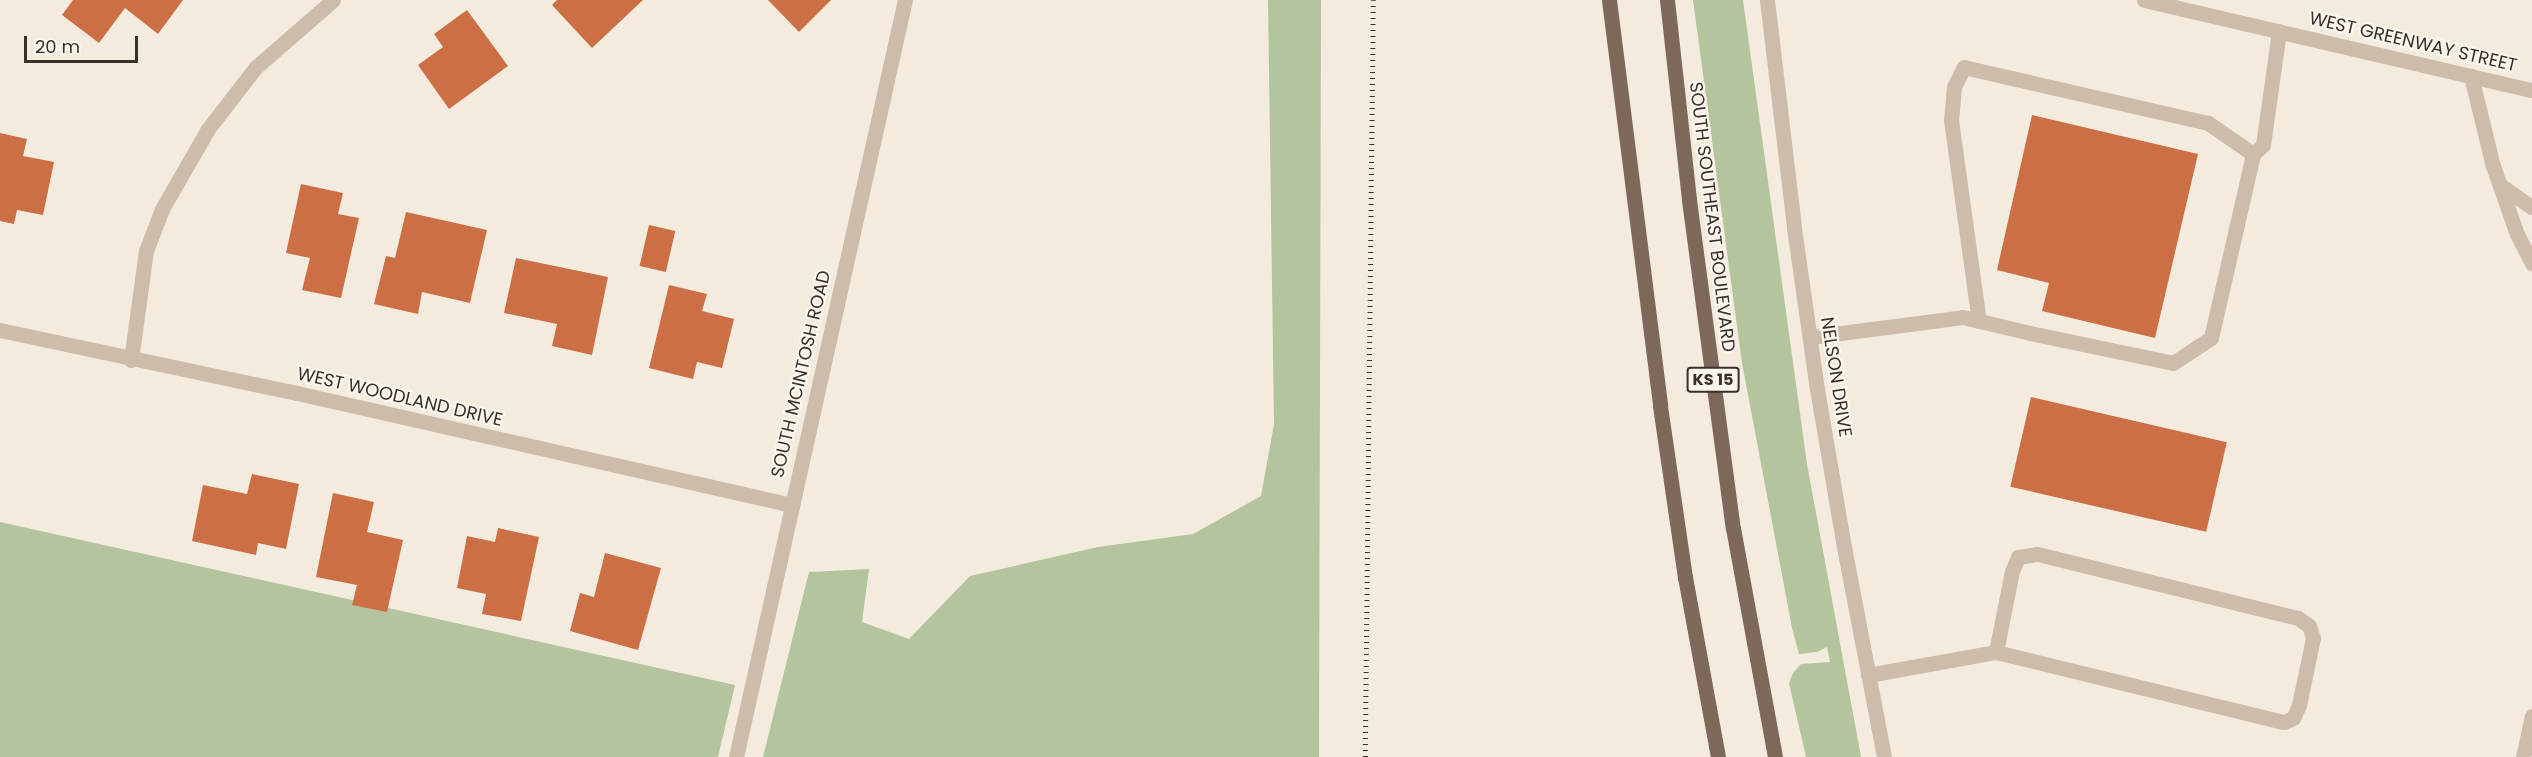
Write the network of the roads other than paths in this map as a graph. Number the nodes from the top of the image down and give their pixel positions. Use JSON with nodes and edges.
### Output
{"nodes":[{"id":1,"x":333,"y":0,"type":"edge"},
{"id":2,"x":904,"y":0,"type":"edge"},
{"id":3,"x":1609,"y":0,"type":"edge"},
{"id":4,"x":1667,"y":0,"type":"edge"},
{"id":5,"x":1767,"y":0,"type":"edge"},
{"id":6,"x":2144,"y":0,"type":"edge"},
{"id":7,"x":2279,"y":31,"type":"junction"},
{"id":8,"x":2471,"y":76,"type":"junction"},
{"id":9,"x":2532,"y":90,"type":"edge"},
{"id":10,"x":2253,"y":154,"type":"junction"},
{"id":11,"x":2500,"y":185,"type":"junction"},
{"id":12,"x":2532,"y":207,"type":"edge"},
{"id":13,"x":2532,"y":263,"type":"edge"},
{"id":14,"x":1978,"y":321,"type":"junction"},
{"id":15,"x":0,"y":330,"type":"edge"},
{"id":16,"x":1810,"y":337,"type":"junction"},
{"id":17,"x":131,"y":360,"type":"junction"},
{"id":18,"x":792,"y":505,"type":"junction"},
{"id":19,"x":1996,"y":652,"type":"junction"},
{"id":20,"x":1868,"y":675,"type":"junction"},
{"id":21,"x":2532,"y":716,"type":"edge"},
{"id":22,"x":736,"y":757,"type":"edge"},
{"id":23,"x":1718,"y":757,"type":"edge"},
{"id":24,"x":1775,"y":757,"type":"edge"},
{"id":25,"x":1884,"y":757,"type":"edge"},
{"id":26,"x":2523,"y":757,"type":"edge"}],
"edges":[{"from":1,"to":17,"type":"street"},
{"from":2,"to":18,"type":"street","name":"SOUTH MCINTOSH ROAD"},
{"from":3,"to":23,"type":"main road"},
{"from":4,"to":24,"type":"main road","name":"SOUTH SOUTHEAST BOULEVARD","number":"KS 15"},
{"from":5,"to":16,"type":"street","name":"NELSON DRIVE"},
{"from":6,"to":7,"type":"street","name":"WEST GREENWAY STREET"},
{"from":7,"to":8,"type":"street","name":"WEST GREENWAY STREET"},
{"from":7,"to":10,"type":"street"},
{"from":8,"to":9,"type":"street","name":"WEST GREENWAY STREET"},
{"from":8,"to":11,"type":"street"},
{"from":10,"to":14,"type":"street"},
{"from":10,"to":14,"type":"street"},
{"from":11,"to":12,"type":"street"},
{"from":11,"to":13,"type":"street"},
{"from":14,"to":16,"type":"street"},
{"from":15,"to":17,"type":"street","name":"WEST WOODLAND DRIVE"},
{"from":16,"to":20,"type":"street","name":"NELSON DRIVE"},
{"from":17,"to":18,"type":"street","name":"WEST WOODLAND DRIVE"},
{"from":18,"to":22,"type":"street","name":"SOUTH MCINTOSH ROAD"},
{"from":19,"to":19,"type":"street"},
{"from":19,"to":20,"type":"street"},
{"from":20,"to":25,"type":"street","name":"NELSON DRIVE"},
{"from":21,"to":26,"type":"street"}]}
